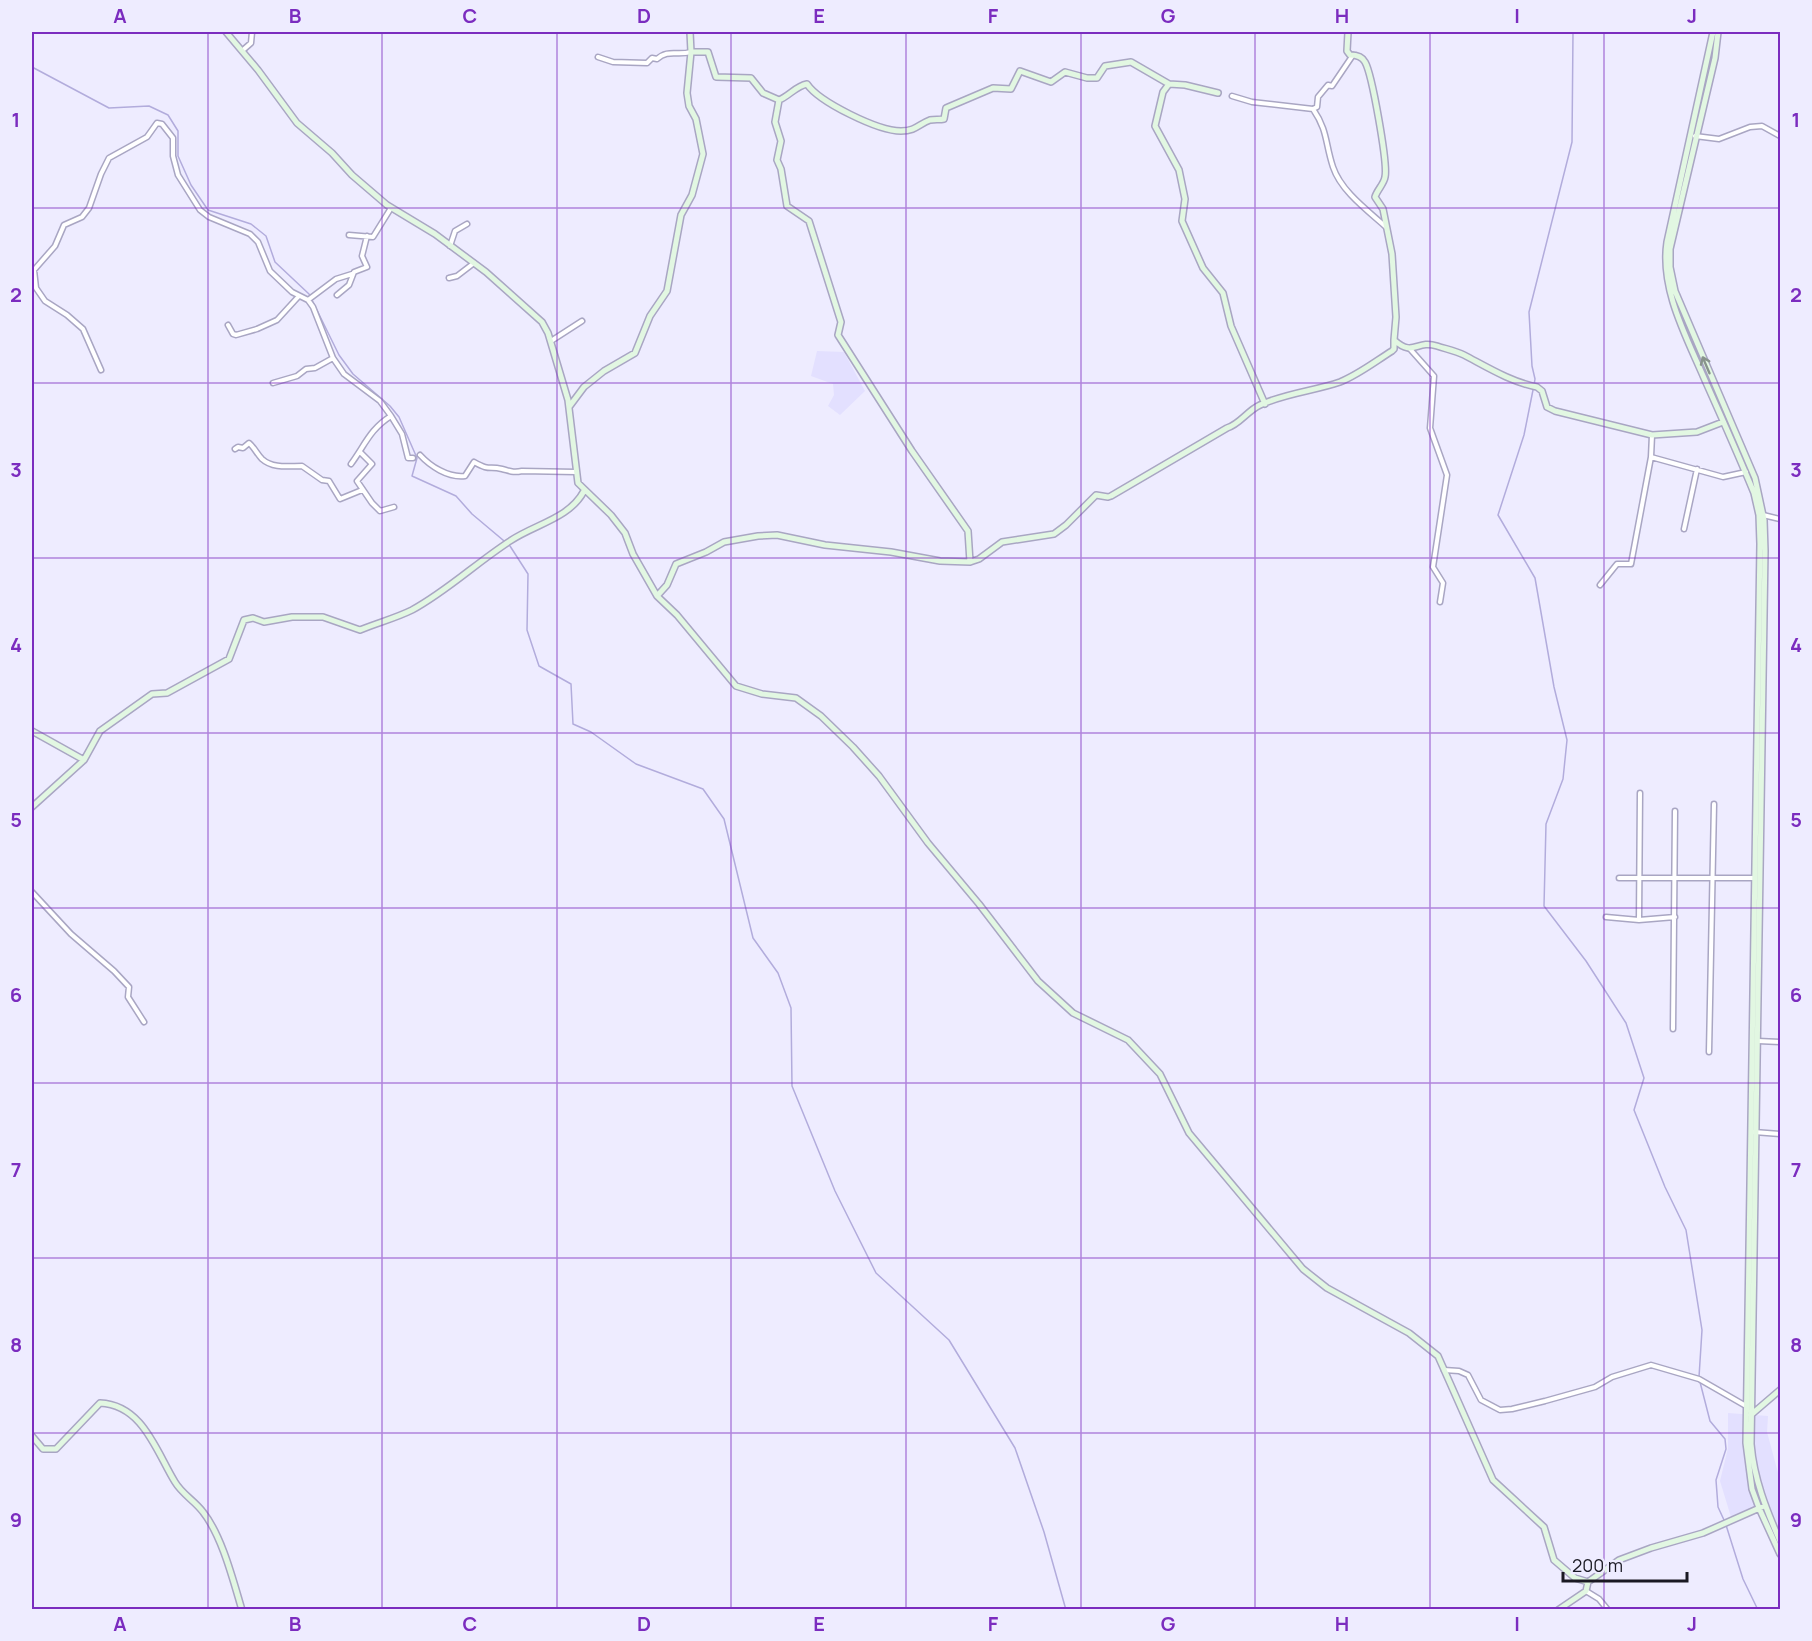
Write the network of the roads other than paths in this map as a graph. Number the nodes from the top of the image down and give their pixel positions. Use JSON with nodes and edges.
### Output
{"nodes":[{"id":1,"x":226,"y":32,"type":"edge"},
{"id":2,"x":252,"y":32,"type":"edge"},
{"id":3,"x":690,"y":32,"type":"edge"},
{"id":4,"x":1348,"y":32,"type":"edge"},
{"id":5,"x":1713,"y":32,"type":"edge"},
{"id":6,"x":1718,"y":32,"type":"edge"},
{"id":7,"x":243,"y":50,"type":"junction"},
{"id":8,"x":691,"y":52,"type":"junction"},
{"id":9,"x":1353,"y":55,"type":"junction"},
{"id":10,"x":598,"y":57,"type":"dead end"},
{"id":11,"x":1169,"y":84,"type":"junction"},
{"id":12,"x":1218,"y":93,"type":"dead end"},
{"id":13,"x":1232,"y":96,"type":"dead end"},
{"id":14,"x":778,"y":100,"type":"junction"},
{"id":15,"x":1313,"y":109,"type":"junction"},
{"id":16,"x":1694,"y":136,"type":"junction"},
{"id":17,"x":1780,"y":136,"type":"edge"},
{"id":18,"x":391,"y":208,"type":"junction"},
{"id":19,"x":467,"y":224,"type":"dead end"},
{"id":20,"x":1386,"y":227,"type":"junction"},
{"id":21,"x":349,"y":235,"type":"dead end"},
{"id":22,"x":368,"y":236,"type":"junction"},
{"id":23,"x":450,"y":246,"type":"junction"},
{"id":24,"x":474,"y":263,"type":"junction"},
{"id":25,"x":352,"y":274,"type":"junction"},
{"id":26,"x":449,"y":278,"type":"dead end"},
{"id":27,"x":337,"y":295,"type":"dead end"},
{"id":28,"x":299,"y":296,"type":"junction"},
{"id":29,"x":310,"y":298,"type":"junction"},
{"id":30,"x":582,"y":321,"type":"dead end"},
{"id":31,"x":228,"y":325,"type":"dead end"},
{"id":32,"x":1394,"y":340,"type":"junction"},
{"id":33,"x":551,"y":341,"type":"junction"},
{"id":34,"x":1410,"y":349,"type":"junction"},
{"id":35,"x":333,"y":358,"type":"junction"},
{"id":36,"x":101,"y":370,"type":"dead end"},
{"id":37,"x":273,"y":383,"type":"dead end"},
{"id":38,"x":1264,"y":404,"type":"junction"},
{"id":39,"x":569,"y":407,"type":"junction"},
{"id":40,"x":391,"y":416,"type":"junction"},
{"id":41,"x":1723,"y":422,"type":"junction"},
{"id":42,"x":1652,"y":435,"type":"junction"},
{"id":43,"x":235,"y":449,"type":"dead end"},
{"id":44,"x":360,"y":452,"type":"junction"},
{"id":45,"x":420,"y":455,"type":"dead end"},
{"id":46,"x":1651,"y":457,"type":"junction"},
{"id":47,"x":413,"y":458,"type":"dead end"},
{"id":48,"x":351,"y":464,"type":"dead end"},
{"id":49,"x":1697,"y":470,"type":"junction"},
{"id":50,"x":576,"y":472,"type":"junction"},
{"id":51,"x":1746,"y":472,"type":"junction"},
{"id":52,"x":362,"y":490,"type":"junction"},
{"id":53,"x":584,"y":490,"type":"junction"},
{"id":54,"x":394,"y":507,"type":"dead end"},
{"id":55,"x":1763,"y":515,"type":"junction"},
{"id":56,"x":1780,"y":519,"type":"edge"},
{"id":57,"x":1684,"y":530,"type":"dead end"},
{"id":58,"x":970,"y":562,"type":"junction"},
{"id":59,"x":1600,"y":585,"type":"dead end"},
{"id":60,"x":657,"y":596,"type":"junction"},
{"id":61,"x":1440,"y":602,"type":"dead end"},
{"id":62,"x":32,"y":731,"type":"edge"},
{"id":63,"x":84,"y":760,"type":"junction"},
{"id":64,"x":1641,"y":794,"type":"dead end"},
{"id":65,"x":1714,"y":804,"type":"dead end"},
{"id":66,"x":32,"y":806,"type":"edge"},
{"id":67,"x":1675,"y":811,"type":"dead end"},
{"id":68,"x":32,"y":813,"type":"edge"},
{"id":69,"x":1675,"y":877,"type":"junction"},
{"id":70,"x":1713,"y":877,"type":"junction"},
{"id":71,"x":1619,"y":878,"type":"dead end"},
{"id":72,"x":1640,"y":878,"type":"junction"},
{"id":73,"x":1754,"y":878,"type":"junction"},
{"id":74,"x":32,"y":892,"type":"edge"},
{"id":75,"x":1606,"y":916,"type":"dead end"},
{"id":76,"x":1675,"y":917,"type":"junction"},
{"id":77,"x":1639,"y":920,"type":"junction"},
{"id":78,"x":144,"y":1022,"type":"dead end"},
{"id":79,"x":1673,"y":1029,"type":"dead end"},
{"id":80,"x":1758,"y":1041,"type":"junction"},
{"id":81,"x":1780,"y":1042,"type":"edge"},
{"id":82,"x":1709,"y":1052,"type":"dead end"},
{"id":83,"x":1754,"y":1132,"type":"junction"},
{"id":84,"x":1780,"y":1134,"type":"edge"},
{"id":85,"x":1444,"y":1370,"type":"junction"},
{"id":86,"x":1780,"y":1390,"type":"edge"},
{"id":87,"x":1746,"y":1406,"type":"junction"},
{"id":88,"x":1749,"y":1414,"type":"junction"},
{"id":89,"x":32,"y":1436,"type":"edge"},
{"id":90,"x":1761,"y":1507,"type":"junction"},
{"id":91,"x":1780,"y":1541,"type":"edge"},
{"id":92,"x":1780,"y":1554,"type":"edge"},
{"id":93,"x":1588,"y":1582,"type":"junction"},
{"id":94,"x":1586,"y":1591,"type":"junction"},
{"id":95,"x":242,"y":1610,"type":"edge"},
{"id":96,"x":1558,"y":1610,"type":"edge"},
{"id":97,"x":1608,"y":1610,"type":"edge"}],
"edges":[{"from":1,"to":7,"type":"street"},
{"from":2,"to":7,"type":"street"},
{"from":3,"to":8,"type":"street"},
{"from":4,"to":9,"type":"street"},
{"from":5,"to":16,"type":"street"},
{"from":6,"to":16,"type":"street"},
{"from":7,"to":18,"type":"street"},
{"from":8,"to":10,"type":"street"},
{"from":8,"to":14,"type":"street"},
{"from":8,"to":39,"type":"street"},
{"from":9,"to":15,"type":"street"},
{"from":9,"to":20,"type":"street"},
{"from":11,"to":12,"type":"street"},
{"from":11,"to":14,"type":"street"},
{"from":11,"to":38,"type":"street"},
{"from":13,"to":15,"type":"street"},
{"from":14,"to":58,"type":"street"},
{"from":15,"to":20,"type":"street"},
{"from":16,"to":17,"type":"street"},
{"from":16,"to":41,"type":"street"},
{"from":55,"to":16,"type":"street","one_way":true},
{"from":18,"to":22,"type":"street"},
{"from":18,"to":23,"type":"street"},
{"from":19,"to":23,"type":"street"},
{"from":20,"to":32,"type":"street"},
{"from":21,"to":22,"type":"street"},
{"from":22,"to":25,"type":"street"},
{"from":23,"to":24,"type":"street"},
{"from":24,"to":26,"type":"street"},
{"from":24,"to":33,"type":"street"},
{"from":25,"to":27,"type":"street"},
{"from":25,"to":29,"type":"street"},
{"from":28,"to":29,"type":"street"},
{"from":28,"to":31,"type":"street"},
{"from":28,"to":36,"type":"street"},
{"from":29,"to":35,"type":"street"},
{"from":30,"to":33,"type":"street"},
{"from":32,"to":34,"type":"street"},
{"from":32,"to":38,"type":"street"},
{"from":33,"to":39,"type":"street"},
{"from":34,"to":42,"type":"street"},
{"from":34,"to":61,"type":"street"},
{"from":35,"to":37,"type":"street"},
{"from":35,"to":40,"type":"street"},
{"from":38,"to":58,"type":"street"},
{"from":39,"to":50,"type":"street"},
{"from":40,"to":44,"type":"street"},
{"from":40,"to":47,"type":"street"},
{"from":41,"to":42,"type":"street"},
{"from":41,"to":51,"type":"street"},
{"from":42,"to":46,"type":"street"},
{"from":43,"to":52,"type":"street"},
{"from":44,"to":48,"type":"street"},
{"from":44,"to":52,"type":"street"},
{"from":45,"to":50,"type":"street"},
{"from":46,"to":49,"type":"street"},
{"from":46,"to":59,"type":"street"},
{"from":49,"to":51,"type":"street"},
{"from":49,"to":57,"type":"street"},
{"from":50,"to":53,"type":"street"},
{"from":51,"to":73,"type":"street"},
{"from":52,"to":54,"type":"street"},
{"from":53,"to":60,"type":"street"},
{"from":53,"to":63,"type":"street"},
{"from":55,"to":56,"type":"street"},
{"from":55,"to":80,"type":"street"},
{"from":58,"to":60,"type":"street"},
{"from":60,"to":85,"type":"street"},
{"from":62,"to":63,"type":"street"},
{"from":63,"to":66,"type":"street"},
{"from":64,"to":72,"type":"street"},
{"from":65,"to":70,"type":"street"},
{"from":66,"to":68,"type":"street"},
{"from":67,"to":69,"type":"street"},
{"from":69,"to":70,"type":"street"},
{"from":69,"to":72,"type":"street"},
{"from":69,"to":76,"type":"street"},
{"from":70,"to":73,"type":"street"},
{"from":70,"to":82,"type":"street"},
{"from":71,"to":72,"type":"street"},
{"from":72,"to":77,"type":"street"},
{"from":73,"to":83,"type":"street"},
{"from":74,"to":78,"type":"street"},
{"from":75,"to":77,"type":"street"},
{"from":76,"to":77,"type":"street"},
{"from":76,"to":79,"type":"street"},
{"from":80,"to":81,"type":"street"},
{"from":80,"to":83,"type":"street"},
{"from":83,"to":84,"type":"street"},
{"from":83,"to":87,"type":"street"},
{"from":83,"to":88,"type":"street"},
{"from":85,"to":87,"type":"street"},
{"from":85,"to":93,"type":"street"},
{"from":86,"to":88,"type":"street"},
{"from":87,"to":88,"type":"street"},
{"from":88,"to":90,"type":"street"},
{"from":89,"to":95,"type":"street"},
{"from":90,"to":91,"type":"street"},
{"from":90,"to":92,"type":"street"},
{"from":90,"to":93,"type":"street"},
{"from":93,"to":94,"type":"street"},
{"from":94,"to":96,"type":"street"},
{"from":94,"to":97,"type":"street"}]}
